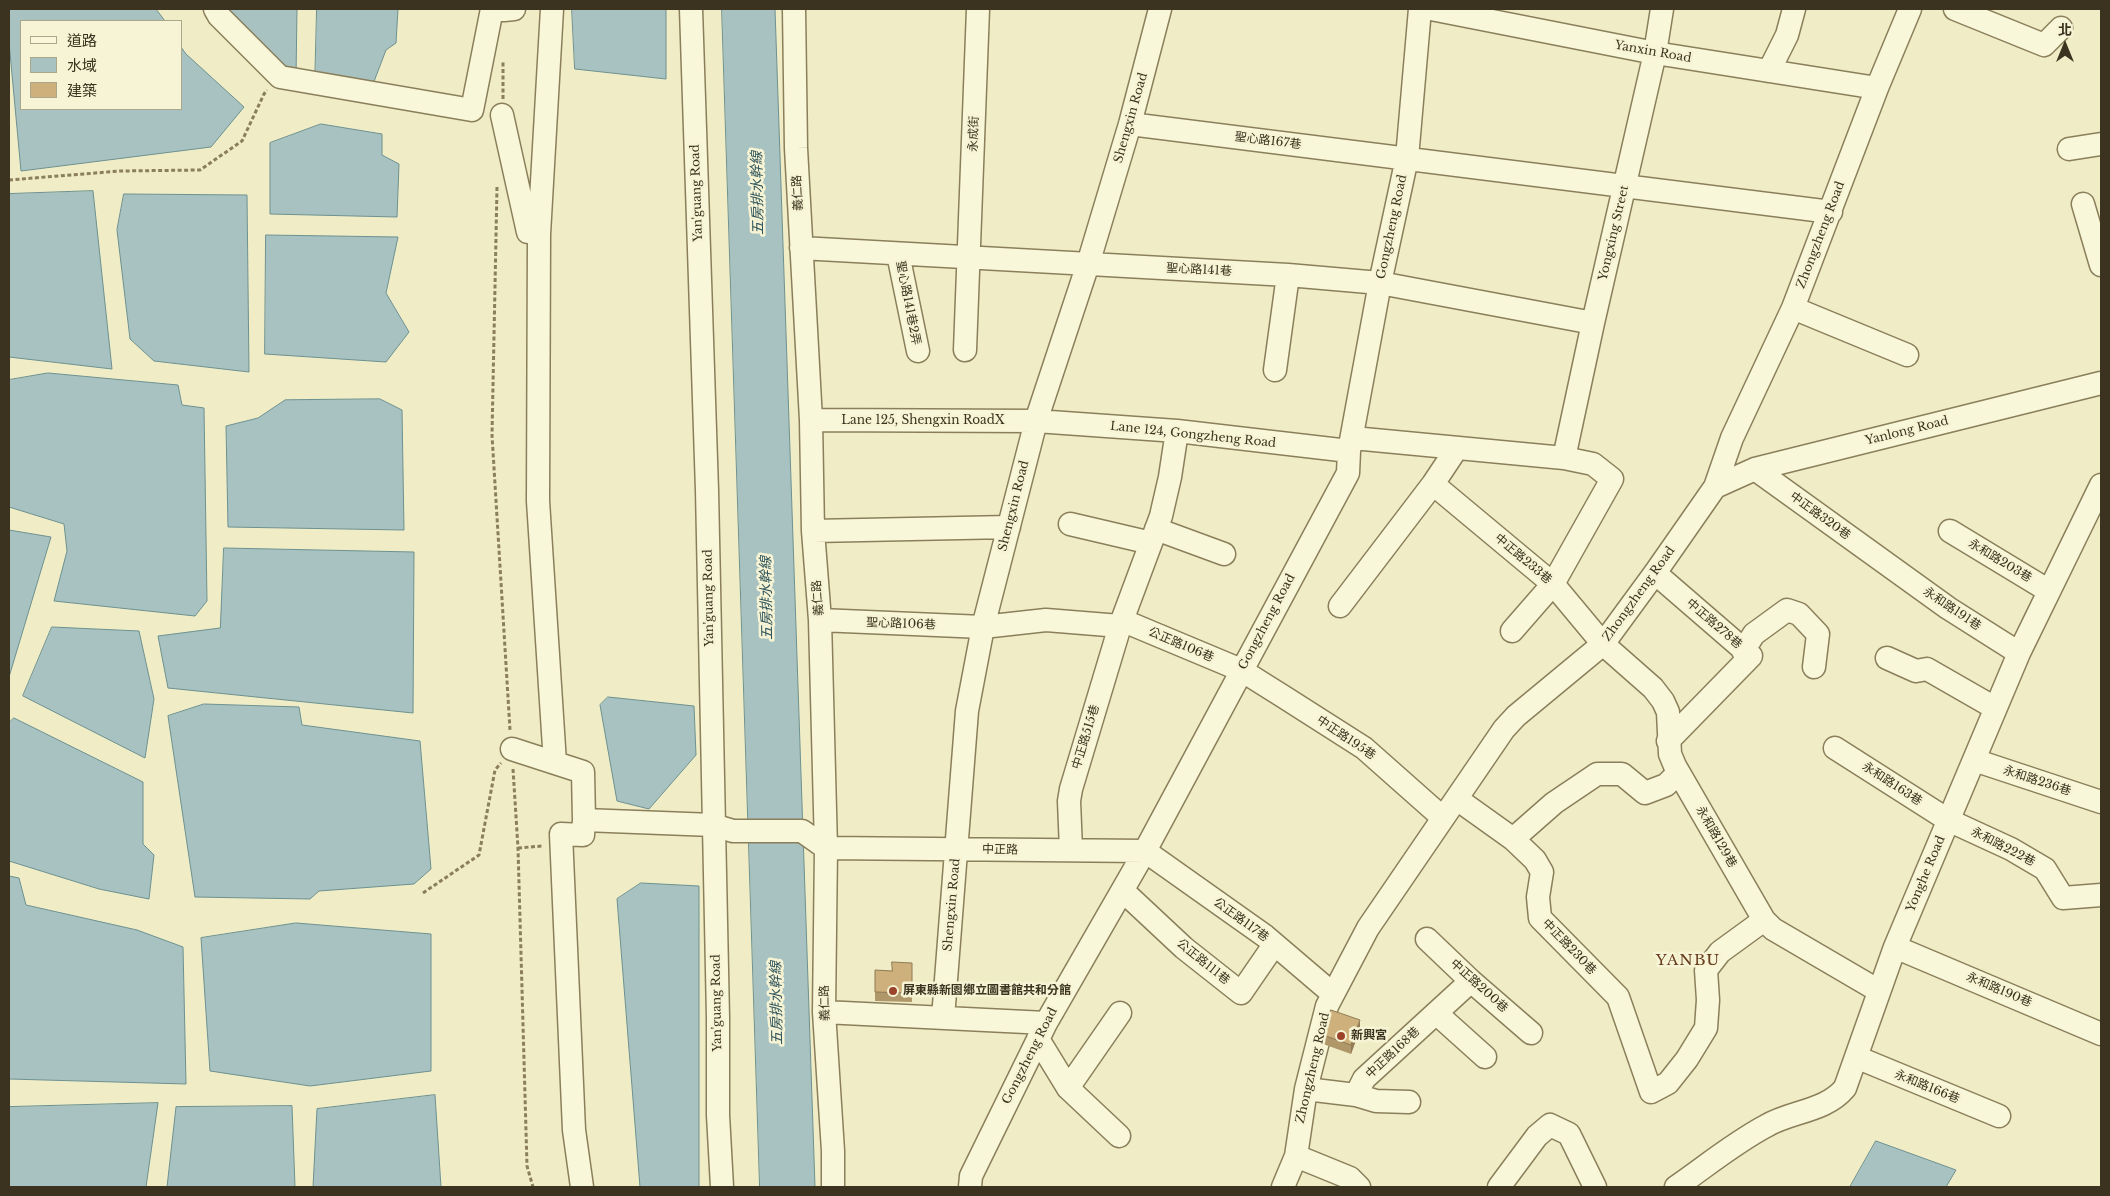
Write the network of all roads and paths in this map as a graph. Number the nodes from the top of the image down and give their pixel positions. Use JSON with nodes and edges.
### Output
{"nodes":[{"id":1,"x":215,"y":9,"type":"edge"},
{"id":2,"x":494,"y":9,"type":"edge"},
{"id":3,"x":514,"y":9,"type":"edge"},
{"id":4,"x":552,"y":9,"type":"edge"},
{"id":5,"x":691,"y":9,"type":"edge"},
{"id":6,"x":794,"y":9,"type":"edge"},
{"id":7,"x":978,"y":9,"type":"edge"},
{"id":8,"x":1160,"y":9,"type":"edge"},
{"id":9,"x":1420,"y":9,"type":"edge"},
{"id":10,"x":1430,"y":9,"type":"edge"},
{"id":11,"x":1662,"y":9,"type":"edge"},
{"id":12,"x":1794,"y":9,"type":"edge"},
{"id":13,"x":1910,"y":9,"type":"edge"},
{"id":14,"x":1955,"y":9,"type":"edge"},
{"id":15,"x":2061,"y":28,"type":"dead end"},
{"id":16,"x":1655,"y":53,"type":"junction"},
{"id":17,"x":1769,"y":71,"type":"junction"},
{"id":18,"x":280,"y":77,"type":"junction"},
{"id":19,"x":1877,"y":88,"type":"junction"},
{"id":20,"x":502,"y":115,"type":"dead end"},
{"id":21,"x":1130,"y":124,"type":"junction"},
{"id":22,"x":2101,"y":144,"type":"edge"},
{"id":23,"x":2069,"y":149,"type":"dead end"},
{"id":24,"x":1407,"y":158,"type":"junction"},
{"id":25,"x":9,"y":180,"type":"edge"},
{"id":26,"x":497,"y":185,"type":"dead end"},
{"id":27,"x":1625,"y":187,"type":"junction"},
{"id":28,"x":2083,"y":204,"type":"dead end"},
{"id":29,"x":1831,"y":212,"type":"junction"},
{"id":30,"x":539,"y":234,"type":"junction"},
{"id":31,"x":801,"y":248,"type":"junction"},
{"id":32,"x":898,"y":254,"type":"junction"},
{"id":33,"x":970,"y":258,"type":"junction"},
{"id":34,"x":1088,"y":264,"type":"junction"},
{"id":35,"x":2101,"y":265,"type":"edge"},
{"id":36,"x":1288,"y":275,"type":"junction"},
{"id":37,"x":1380,"y":283,"type":"junction"},
{"id":38,"x":1793,"y":308,"type":"junction"},
{"id":39,"x":1593,"y":323,"type":"junction"},
{"id":40,"x":965,"y":350,"type":"dead end"},
{"id":41,"x":918,"y":351,"type":"dead end"},
{"id":42,"x":1907,"y":355,"type":"dead end"},
{"id":43,"x":1275,"y":370,"type":"dead end"},
{"id":44,"x":2101,"y":383,"type":"edge"},
{"id":45,"x":811,"y":420,"type":"junction"},
{"id":46,"x":1036,"y":421,"type":"junction"},
{"id":47,"x":1177,"y":431,"type":"junction"},
{"id":48,"x":1351,"y":445,"type":"junction"},
{"id":49,"x":1457,"y":448,"type":"junction"},
{"id":50,"x":1564,"y":458,"type":"junction"},
{"id":51,"x":1754,"y":469,"type":"junction"},
{"id":52,"x":1433,"y":484,"type":"junction"},
{"id":53,"x":2101,"y":485,"type":"edge"},
{"id":54,"x":1715,"y":487,"type":"junction"},
{"id":55,"x":1070,"y":524,"type":"dead end"},
{"id":56,"x":1009,"y":528,"type":"junction"},
{"id":57,"x":813,"y":530,"type":"junction"},
{"id":58,"x":1950,"y":531,"type":"dead end"},
{"id":59,"x":1153,"y":536,"type":"junction"},
{"id":60,"x":1224,"y":554,"type":"dead end"},
{"id":61,"x":1886,"y":564,"type":"joint"},
{"id":62,"x":1655,"y":573,"type":"junction"},
{"id":63,"x":1553,"y":584,"type":"junction"},
{"id":64,"x":2050,"y":591,"type":"junction"},
{"id":65,"x":1340,"y":606,"type":"dead end"},
{"id":66,"x":820,"y":620,"type":"junction"},
{"id":67,"x":1120,"y":626,"type":"junction"},
{"id":68,"x":983,"y":627,"type":"junction"},
{"id":69,"x":1512,"y":631,"type":"dead end"},
{"id":70,"x":1603,"y":644,"type":"junction"},
{"id":71,"x":1744,"y":651,"type":"junction"},
{"id":72,"x":2019,"y":653,"type":"junction"},
{"id":73,"x":1887,"y":658,"type":"dead end"},
{"id":74,"x":1814,"y":667,"type":"dead end"},
{"id":75,"x":1241,"y":670,"type":"junction"},
{"id":76,"x":1996,"y":708,"type":"junction"},
{"id":77,"x":1668,"y":741,"type":"junction"},
{"id":78,"x":1835,"y":748,"type":"dead end"},
{"id":79,"x":512,"y":749,"type":"junction"},
{"id":80,"x":1974,"y":760,"type":"junction"},
{"id":81,"x":555,"y":763,"type":"junction"},
{"id":82,"x":1678,"y":773,"type":"junction"},
{"id":83,"x":1457,"y":799,"type":"junction"},
{"id":84,"x":2101,"y":802,"type":"edge"},
{"id":85,"x":1443,"y":818,"type":"junction"},
{"id":86,"x":584,"y":820,"type":"junction"},
{"id":87,"x":1948,"y":820,"type":"junction"},
{"id":88,"x":723,"y":828,"type":"junction"},
{"id":89,"x":1513,"y":839,"type":"junction"},
{"id":90,"x":561,"y":845,"type":"junction"},
{"id":91,"x":518,"y":848,"type":"junction"},
{"id":92,"x":826,"y":848,"type":"junction"},
{"id":93,"x":957,"y":849,"type":"junction"},
{"id":94,"x":1071,"y":850,"type":"junction"},
{"id":95,"x":1145,"y":851,"type":"junction"},
{"id":96,"x":1123,"y":891,"type":"junction"},
{"id":97,"x":423,"y":893,"type":"dead end"},
{"id":98,"x":2101,"y":895,"type":"edge"},
{"id":99,"x":1764,"y":920,"type":"junction"},
{"id":100,"x":1427,"y":939,"type":"dead end"},
{"id":101,"x":1274,"y":945,"type":"junction"},
{"id":102,"x":1895,"y":946,"type":"junction"},
{"id":103,"x":1471,"y":981,"type":"junction"},
{"id":104,"x":1880,"y":991,"type":"junction"},
{"id":105,"x":1333,"y":994,"type":"junction"},
{"id":106,"x":824,"y":1012,"type":"junction"},
{"id":107,"x":1120,"y":1013,"type":"dead end"},
{"id":108,"x":1436,"y":1013,"type":"junction"},
{"id":109,"x":943,"y":1018,"type":"junction"},
{"id":110,"x":1042,"y":1031,"type":"junction"},
{"id":111,"x":1531,"y":1032,"type":"dead end"},
{"id":112,"x":2101,"y":1034,"type":"edge"},
{"id":113,"x":1485,"y":1057,"type":"dead end"},
{"id":114,"x":1856,"y":1057,"type":"junction"},
{"id":115,"x":1068,"y":1088,"type":"junction"},
{"id":116,"x":1306,"y":1089,"type":"junction"},
{"id":117,"x":1356,"y":1095,"type":"junction"},
{"id":118,"x":1409,"y":1102,"type":"dead end"},
{"id":119,"x":1998,"y":1116,"type":"dead end"},
{"id":120,"x":1119,"y":1136,"type":"dead end"},
{"id":121,"x":1296,"y":1156,"type":"junction"},
{"id":122,"x":533,"y":1187,"type":"edge"},
{"id":123,"x":582,"y":1187,"type":"edge"},
{"id":124,"x":722,"y":1187,"type":"edge"},
{"id":125,"x":833,"y":1187,"type":"edge"},
{"id":126,"x":970,"y":1187,"type":"edge"},
{"id":127,"x":1283,"y":1187,"type":"edge"},
{"id":128,"x":1360,"y":1187,"type":"edge"},
{"id":129,"x":1500,"y":1187,"type":"edge"},
{"id":130,"x":1595,"y":1187,"type":"edge"},
{"id":131,"x":1676,"y":1187,"type":"edge"}],
"edges":[{"from":1,"to":18,"type":"street"},
{"from":2,"to":3,"type":"street"},
{"from":2,"to":18,"type":"street"},
{"from":4,"to":30,"type":"street"},
{"from":5,"to":88,"type":"street","name":"Yan'guang Road"},
{"from":6,"to":31,"type":"street","name":"義仁路"},
{"from":7,"to":33,"type":"street","name":"永成街"},
{"from":8,"to":21,"type":"street","name":"Shengxin Road"},
{"from":9,"to":24,"type":"street","name":"Gongzheng Road"},
{"from":10,"to":16,"type":"street","name":"Yanxin Road"},
{"from":11,"to":16,"type":"street","name":"Yongxing Street"},
{"from":12,"to":17,"type":"street"},
{"from":13,"to":19,"type":"street","name":"Zhongzheng Road"},
{"from":14,"to":15,"type":"street"},
{"from":16,"to":17,"type":"street","name":"Yanxin Road"},
{"from":16,"to":27,"type":"street","name":"Yongxing Street"},
{"from":17,"to":19,"type":"street","name":"Yanxin Road"},
{"from":18,"to":25,"type":"path"},
{"from":19,"to":29,"type":"street","name":"Zhongzheng Road"},
{"from":20,"to":30,"type":"street"},
{"from":21,"to":24,"type":"street","name":"聖心路167巷"},
{"from":21,"to":34,"type":"street","name":"Shengxin Road"},
{"from":22,"to":23,"type":"street"},
{"from":24,"to":27,"type":"street","name":"聖心路167巷"},
{"from":24,"to":37,"type":"street","name":"Gongzheng Road"},
{"from":26,"to":79,"type":"path"},
{"from":27,"to":29,"type":"street","name":"聖心路167巷"},
{"from":27,"to":39,"type":"street","name":"Yongxing Street"},
{"from":28,"to":35,"type":"street"},
{"from":29,"to":38,"type":"street","name":"Zhongzheng Road"},
{"from":30,"to":81,"type":"street"},
{"from":31,"to":32,"type":"street","name":"聖心路141巷"},
{"from":31,"to":45,"type":"street","name":"義仁路"},
{"from":32,"to":33,"type":"street","name":"聖心路141巷"},
{"from":32,"to":41,"type":"street","name":"聖心路141巷2弄"},
{"from":33,"to":34,"type":"street","name":"聖心路141巷"},
{"from":33,"to":40,"type":"street","name":"永成街"},
{"from":34,"to":36,"type":"street","name":"聖心路141巷"},
{"from":34,"to":46,"type":"street","name":"Shengxin Road"},
{"from":36,"to":37,"type":"street","name":"聖心路141巷"},
{"from":36,"to":43,"type":"street"},
{"from":37,"to":39,"type":"street","name":"聖心路141巷"},
{"from":37,"to":48,"type":"street","name":"Gongzheng Road"},
{"from":38,"to":42,"type":"street"},
{"from":38,"to":54,"type":"street","name":"Zhongzheng Road"},
{"from":39,"to":50,"type":"street","name":"Yongxing Street"},
{"from":44,"to":51,"type":"street","name":"Yanlong Road"},
{"from":45,"to":46,"type":"street","name":"Lane 125, Shengxin RoadX"},
{"from":45,"to":57,"type":"street","name":"義仁路"},
{"from":46,"to":47,"type":"street","name":"Lane 124, Gongzheng Road"},
{"from":46,"to":56,"type":"street","name":"Shengxin Road"},
{"from":47,"to":48,"type":"street","name":"Lane 124, Gongzheng Road"},
{"from":47,"to":59,"type":"street","name":"中正路515巷"},
{"from":48,"to":49,"type":"street","name":"Lane 124, Gongzheng Road"},
{"from":48,"to":75,"type":"street","name":"Gongzheng Road"},
{"from":49,"to":50,"type":"street","name":"Lane 124, Gongzheng Road"},
{"from":49,"to":52,"type":"street"},
{"from":50,"to":63,"type":"street","name":"Lane 124, Gongzheng Road"},
{"from":51,"to":54,"type":"street","name":"Yanlong Road"},
{"from":51,"to":61,"type":"street","name":"中正路320巷"},
{"from":52,"to":63,"type":"street","name":"中正路233巷"},
{"from":52,"to":65,"type":"street"},
{"from":53,"to":64,"type":"street","name":"Yonghe Road"},
{"from":54,"to":62,"type":"street","name":"Zhongzheng Road"},
{"from":55,"to":59,"type":"street"},
{"from":56,"to":57,"type":"street"},
{"from":56,"to":68,"type":"street","name":"Shengxin Road"},
{"from":57,"to":66,"type":"street","name":"義仁路"},
{"from":58,"to":64,"type":"street","name":"永和路203巷"},
{"from":59,"to":60,"type":"street"},
{"from":59,"to":67,"type":"street","name":"中正路515巷"},
{"from":61,"to":72,"type":"street","name":"永和路191巷"},
{"from":62,"to":70,"type":"street","name":"Zhongzheng Road"},
{"from":62,"to":71,"type":"street","name":"中正路278巷"},
{"from":63,"to":69,"type":"street"},
{"from":63,"to":70,"type":"street","name":"中正路233巷"},
{"from":64,"to":72,"type":"street","name":"Yonghe Road"},
{"from":66,"to":68,"type":"street","name":"聖心路106巷"},
{"from":66,"to":92,"type":"street","name":"義仁路"},
{"from":67,"to":68,"type":"street","name":"聖心路106巷"},
{"from":67,"to":75,"type":"street","name":"公正路106巷"},
{"from":67,"to":94,"type":"street","name":"中正路515巷"},
{"from":68,"to":93,"type":"street","name":"Shengxin Road"},
{"from":70,"to":77,"type":"street","name":"永和路129巷"},
{"from":70,"to":83,"type":"street","name":"Zhongzheng Road"},
{"from":71,"to":74,"type":"street"},
{"from":71,"to":77,"type":"street","name":"中正路278巷"},
{"from":72,"to":76,"type":"street","name":"Yonghe Road"},
{"from":73,"to":76,"type":"street"},
{"from":75,"to":85,"type":"street","name":"中正路195巷"},
{"from":75,"to":95,"type":"street","name":"Gongzheng Road"},
{"from":76,"to":80,"type":"street","name":"Yonghe Road"},
{"from":77,"to":82,"type":"street","name":"永和路129巷"},
{"from":78,"to":87,"type":"street","name":"永和路163巷"},
{"from":79,"to":81,"type":"street"},
{"from":79,"to":91,"type":"path"},
{"from":79,"to":97,"type":"path"},
{"from":80,"to":84,"type":"street","name":"永和路236巷"},
{"from":80,"to":87,"type":"street","name":"Yonghe Road"},
{"from":81,"to":86,"type":"street"},
{"from":82,"to":89,"type":"street"},
{"from":82,"to":99,"type":"street","name":"永和路129巷"},
{"from":83,"to":85,"type":"street","name":"Zhongzheng Road"},
{"from":83,"to":89,"type":"street","name":"中正路230巷"},
{"from":85,"to":105,"type":"street","name":"Zhongzheng Road"},
{"from":86,"to":88,"type":"street"},
{"from":86,"to":90,"type":"street"},
{"from":87,"to":98,"type":"street","name":"永和路222巷"},
{"from":87,"to":102,"type":"street","name":"Yonghe Road"},
{"from":88,"to":92,"type":"street"},
{"from":88,"to":124,"type":"street","name":"Yan'guang Road"},
{"from":89,"to":99,"type":"street","name":"中正路230巷"},
{"from":90,"to":91,"type":"path"},
{"from":90,"to":123,"type":"street"},
{"from":91,"to":122,"type":"path"},
{"from":92,"to":93,"type":"street","name":"中正路"},
{"from":92,"to":106,"type":"street","name":"義仁路"},
{"from":93,"to":94,"type":"street","name":"中正路"},
{"from":93,"to":109,"type":"street","name":"Shengxin Road"},
{"from":94,"to":95,"type":"street","name":"中正路"},
{"from":95,"to":96,"type":"street","name":"Gongzheng Road"},
{"from":95,"to":101,"type":"street","name":"公正路117巷"},
{"from":96,"to":101,"type":"street","name":"公正路111巷"},
{"from":96,"to":110,"type":"street","name":"Gongzheng Road"},
{"from":99,"to":104,"type":"street","name":"永和路129巷"},
{"from":100,"to":103,"type":"street","name":"中正路200巷"},
{"from":101,"to":105,"type":"street","name":"公正路117巷"},
{"from":102,"to":104,"type":"street","name":"Yonghe Road"},
{"from":102,"to":112,"type":"street","name":"永和路190巷"},
{"from":103,"to":108,"type":"street","name":"中正路168巷"},
{"from":103,"to":111,"type":"street","name":"中正路200巷"},
{"from":104,"to":114,"type":"street","name":"Yonghe Road"},
{"from":105,"to":116,"type":"street","name":"Zhongzheng Road"},
{"from":106,"to":109,"type":"street"},
{"from":106,"to":125,"type":"street","name":"義仁路"},
{"from":107,"to":115,"type":"street"},
{"from":108,"to":113,"type":"street"},
{"from":108,"to":117,"type":"street","name":"中正路168巷"},
{"from":109,"to":110,"type":"street"},
{"from":110,"to":115,"type":"street"},
{"from":110,"to":126,"type":"street","name":"Gongzheng Road"},
{"from":114,"to":119,"type":"street","name":"永和路166巷"},
{"from":114,"to":131,"type":"street","name":"Yonghe Road"},
{"from":115,"to":120,"type":"street"},
{"from":116,"to":117,"type":"street"},
{"from":116,"to":121,"type":"street","name":"Zhongzheng Road"},
{"from":117,"to":118,"type":"street"},
{"from":121,"to":127,"type":"street","name":"Zhongzheng Road"},
{"from":121,"to":128,"type":"street"},
{"from":129,"to":130,"type":"street"}]}
